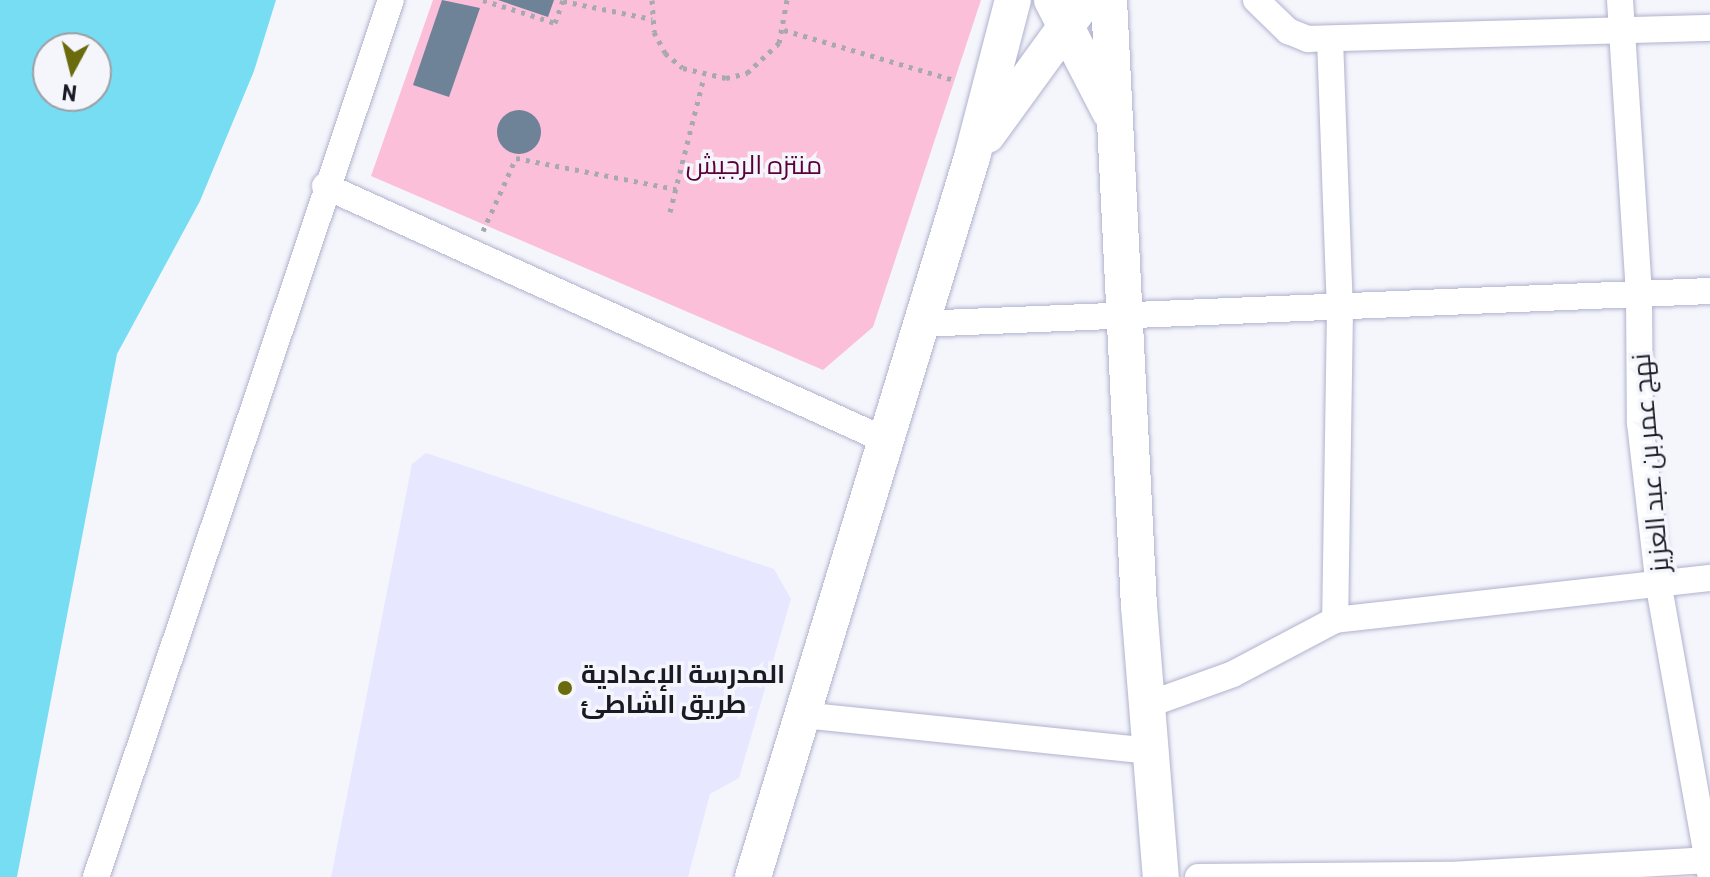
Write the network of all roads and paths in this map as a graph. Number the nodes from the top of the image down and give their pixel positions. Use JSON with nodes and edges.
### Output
{"nodes":[{"id":1,"x":391,"y":0,"type":"edge"},
{"id":2,"x":483,"y":0,"type":"edge"},
{"id":3,"x":563,"y":0,"type":"edge"},
{"id":4,"x":652,"y":0,"type":"edge"},
{"id":5,"x":787,"y":0,"type":"edge"},
{"id":6,"x":1013,"y":0,"type":"edge"},
{"id":7,"x":1109,"y":0,"type":"edge"},
{"id":8,"x":1256,"y":0,"type":"edge"},
{"id":9,"x":1620,"y":0,"type":"edge"},
{"id":10,"x":1067,"y":8,"type":"edge"},
{"id":11,"x":652,"y":19,"type":"junction"},
{"id":12,"x":1710,"y":28,"type":"edge"},
{"id":13,"x":784,"y":30,"type":"junction"},
{"id":14,"x":1623,"y":32,"type":"junction"},
{"id":15,"x":1330,"y":39,"type":"junction"},
{"id":16,"x":704,"y":77,"type":"junction"},
{"id":17,"x":954,"y":80,"type":"dead end"},
{"id":18,"x":1093,"y":82,"type":"junction"},
{"id":19,"x":1023,"y":83,"type":"junction"},
{"id":20,"x":1114,"y":120,"type":"junction"},
{"id":21,"x":972,"y":157,"type":"junction"},
{"id":22,"x":325,"y":186,"type":"junction"},
{"id":23,"x":676,"y":189,"type":"junction"},
{"id":24,"x":670,"y":212,"type":"dead end"},
{"id":25,"x":474,"y":254,"type":"junction"},
{"id":26,"x":1710,"y":291,"type":"edge"},
{"id":27,"x":1639,"y":295,"type":"junction"},
{"id":28,"x":1340,"y":310,"type":"junction"},
{"id":29,"x":1124,"y":319,"type":"junction"},
{"id":30,"x":919,"y":324,"type":"junction"},
{"id":31,"x":885,"y":440,"type":"junction"},
{"id":32,"x":1710,"y":578,"type":"edge"},
{"id":33,"x":1659,"y":587,"type":"junction"},
{"id":34,"x":1335,"y":620,"type":"junction"},
{"id":35,"x":1147,"y":705,"type":"junction"},
{"id":36,"x":802,"y":715,"type":"junction"},
{"id":37,"x":1152,"y":751,"type":"junction"},
{"id":38,"x":1708,"y":865,"type":"edge"},
{"id":39,"x":1450,"y":876,"type":"edge"},
{"id":40,"x":96,"y":877,"type":"edge"},
{"id":41,"x":753,"y":877,"type":"edge"},
{"id":42,"x":1161,"y":877,"type":"edge"},
{"id":43,"x":1198,"y":877,"type":"edge"}],
"edges":[{"from":1,"to":22,"type":"street"},
{"from":2,"to":3,"type":"path"},
{"from":3,"to":11,"type":"path"},
{"from":4,"to":11,"type":"path"},
{"from":5,"to":13,"type":"path"},
{"from":6,"to":21,"type":"street"},
{"from":7,"to":20,"type":"street"},
{"from":8,"to":15,"type":"street"},
{"from":9,"to":14,"type":"street","name":"نهج عمر بن عبد العزيز"},
{"from":10,"to":18,"type":"street"},
{"from":10,"to":19,"type":"street"},
{"from":11,"to":16,"type":"path"},
{"from":12,"to":14,"type":"street"},
{"from":13,"to":16,"type":"path"},
{"from":13,"to":17,"type":"path"},
{"from":14,"to":15,"type":"street"},
{"from":14,"to":27,"type":"street","name":"نهج عمر بن عبد العزيز"},
{"from":15,"to":28,"type":"street"},
{"from":16,"to":23,"type":"path"},
{"from":18,"to":19,"type":"street"},
{"from":18,"to":20,"type":"street"},
{"from":19,"to":21,"type":"street"},
{"from":20,"to":29,"type":"street"},
{"from":21,"to":30,"type":"street"},
{"from":22,"to":25,"type":"street"},
{"from":22,"to":40,"type":"street"},
{"from":23,"to":24,"type":"path"},
{"from":23,"to":25,"type":"path"},
{"from":25,"to":31,"type":"street"},
{"from":26,"to":27,"type":"street"},
{"from":27,"to":28,"type":"street"},
{"from":27,"to":33,"type":"street","name":"نهج عمر بن عبد العزيز"},
{"from":28,"to":29,"type":"street"},
{"from":28,"to":34,"type":"street"},
{"from":29,"to":30,"type":"street"},
{"from":29,"to":35,"type":"street"},
{"from":30,"to":31,"type":"street"},
{"from":31,"to":36,"type":"street"},
{"from":32,"to":33,"type":"street"},
{"from":33,"to":34,"type":"street"},
{"from":33,"to":38,"type":"street","name":"نهج عمر بن عبد العزيز"},
{"from":34,"to":35,"type":"street"},
{"from":35,"to":37,"type":"street"},
{"from":36,"to":37,"type":"street"},
{"from":36,"to":41,"type":"street"},
{"from":37,"to":42,"type":"street"},
{"from":38,"to":39,"type":"street"},
{"from":39,"to":43,"type":"street"}]}
